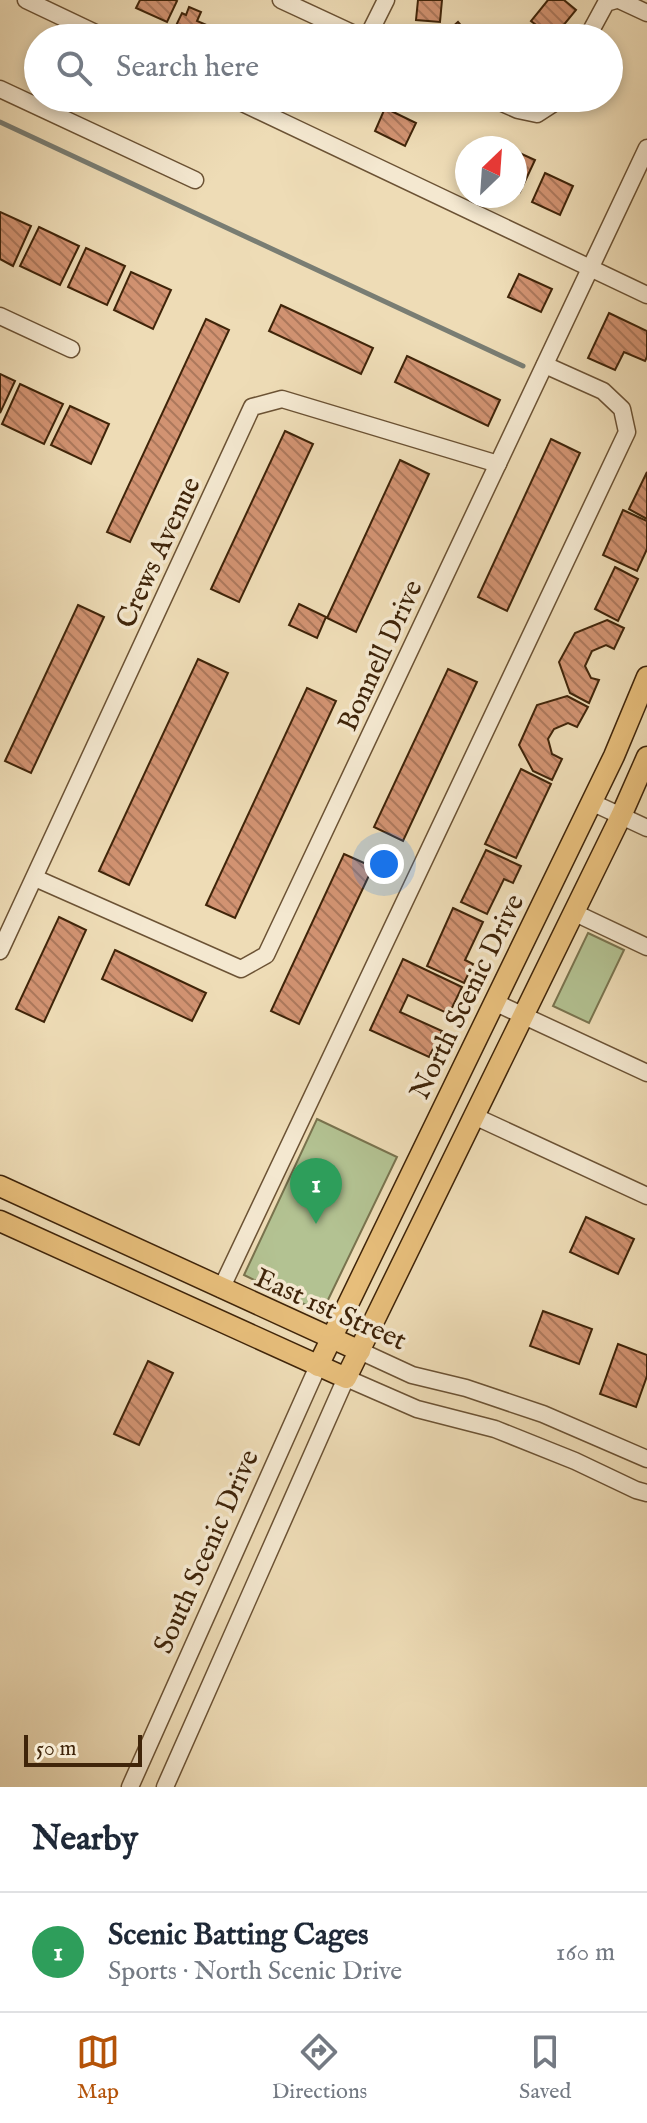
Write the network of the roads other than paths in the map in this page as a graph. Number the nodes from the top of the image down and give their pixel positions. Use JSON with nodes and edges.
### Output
{"nodes":[{"id":1,"x":26,"y":0,"type":"edge"},
{"id":2,"x":281,"y":0,"type":"edge"},
{"id":3,"x":386,"y":0,"type":"edge"},
{"id":4,"x":618,"y":0,"type":"edge"},
{"id":5,"x":647,"y":13,"type":"edge"},
{"id":6,"x":77,"y":24,"type":"edge"},
{"id":7,"x":334,"y":24,"type":"edge"},
{"id":8,"x":373,"y":24,"type":"edge"},
{"id":9,"x":595,"y":24,"type":"edge"},
{"id":10,"x":0,"y":89,"type":"edge"},
{"id":11,"x":24,"y":100,"type":"edge"},
{"id":12,"x":49,"y":112,"type":"edge"},
{"id":13,"x":261,"y":112,"type":"edge"},
{"id":14,"x":647,"y":148,"type":"edge"},
{"id":15,"x":195,"y":180,"type":"dead end"},
{"id":16,"x":591,"y":269,"type":"junction"},
{"id":17,"x":647,"y":295,"type":"edge"},
{"id":18,"x":0,"y":316,"type":"edge"},
{"id":19,"x":71,"y":349,"type":"dead end"},
{"id":20,"x":545,"y":365,"type":"junction"},
{"id":21,"x":498,"y":464,"type":"junction"},
{"id":22,"x":647,"y":677,"type":"edge"},
{"id":23,"x":647,"y":757,"type":"edge"},
{"id":24,"x":591,"y":802,"type":"junction"},
{"id":25,"x":621,"y":816,"type":"junction"},
{"id":26,"x":647,"y":828,"type":"edge"},
{"id":27,"x":35,"y":878,"type":"junction"},
{"id":28,"x":573,"y":912,"type":"junction"},
{"id":29,"x":647,"y":947,"type":"edge"},
{"id":30,"x":0,"y":951,"type":"edge"},
{"id":31,"x":494,"y":1002,"type":"junction"},
{"id":32,"x":523,"y":1016,"type":"junction"},
{"id":33,"x":647,"y":1073,"type":"edge"},
{"id":34,"x":474,"y":1116,"type":"junction"},
{"id":35,"x":0,"y":1186,"type":"edge"},
{"id":36,"x":647,"y":1196,"type":"edge"},
{"id":37,"x":0,"y":1221,"type":"edge"},
{"id":38,"x":221,"y":1289,"type":"junction"},
{"id":39,"x":332,"y":1337,"type":"junction"},
{"id":40,"x":360,"y":1351,"type":"junction"},
{"id":41,"x":318,"y":1366,"type":"junction"},
{"id":42,"x":346,"y":1378,"type":"junction"},
{"id":43,"x":647,"y":1459,"type":"edge"},
{"id":44,"x":647,"y":1493,"type":"edge"},
{"id":45,"x":130,"y":1787,"type":"edge"},
{"id":46,"x":165,"y":1787,"type":"edge"}],
"edges":[{"from":1,"to":6,"type":"street"},
{"from":2,"to":7,"type":"street"},
{"from":3,"to":8,"type":"street"},
{"from":4,"to":5,"type":"street"},
{"from":4,"to":9,"type":"street"},
{"from":10,"to":11,"type":"street"},
{"from":12,"to":15,"type":"street"},
{"from":13,"to":16,"type":"street"},
{"from":14,"to":16,"type":"street","name":"Bonnell Drive"},
{"from":16,"to":17,"type":"street"},
{"from":16,"to":20,"type":"street","name":"Bonnell Drive"},
{"from":18,"to":19,"type":"street"},
{"from":20,"to":21,"type":"street","name":"Bonnell Drive"},
{"from":20,"to":38,"type":"street"},
{"from":21,"to":27,"type":"street","name":"Crews Avenue"},
{"from":21,"to":27,"type":"street","name":"Bonnell Drive"},
{"from":22,"to":24,"type":"main road","name":"North Scenic Drive"},
{"from":23,"to":25,"type":"main road"},
{"from":24,"to":25,"type":"street"},
{"from":24,"to":31,"type":"main road","name":"North Scenic Drive"},
{"from":25,"to":26,"type":"street"},
{"from":25,"to":28,"type":"main road"},
{"from":27,"to":30,"type":"street","name":"Crews Avenue"},
{"from":28,"to":29,"type":"street"},
{"from":28,"to":32,"type":"main road"},
{"from":31,"to":32,"type":"street"},
{"from":31,"to":39,"type":"main road","name":"North Scenic Drive"},
{"from":32,"to":33,"type":"street"},
{"from":32,"to":34,"type":"main road"},
{"from":34,"to":36,"type":"street"},
{"from":34,"to":40,"type":"main road"},
{"from":35,"to":38,"type":"main road","name":"East 1st Street"},
{"from":37,"to":41,"type":"main road","name":"East 1st Street"},
{"from":38,"to":39,"type":"main road","name":"East 1st Street"},
{"from":39,"to":40,"type":"main road","name":"East 1st Street"},
{"from":39,"to":41,"type":"main road","name":"South Scenic Drive"},
{"from":40,"to":42,"type":"main road"},
{"from":40,"to":43,"type":"street","name":"East 1st Street"},
{"from":41,"to":42,"type":"main road","name":"East 1st Street"},
{"from":41,"to":45,"type":"street","name":"South Scenic Drive"},
{"from":42,"to":44,"type":"street","name":"East 1st Street"},
{"from":42,"to":46,"type":"street","name":"South Scenic Drive"}]}
